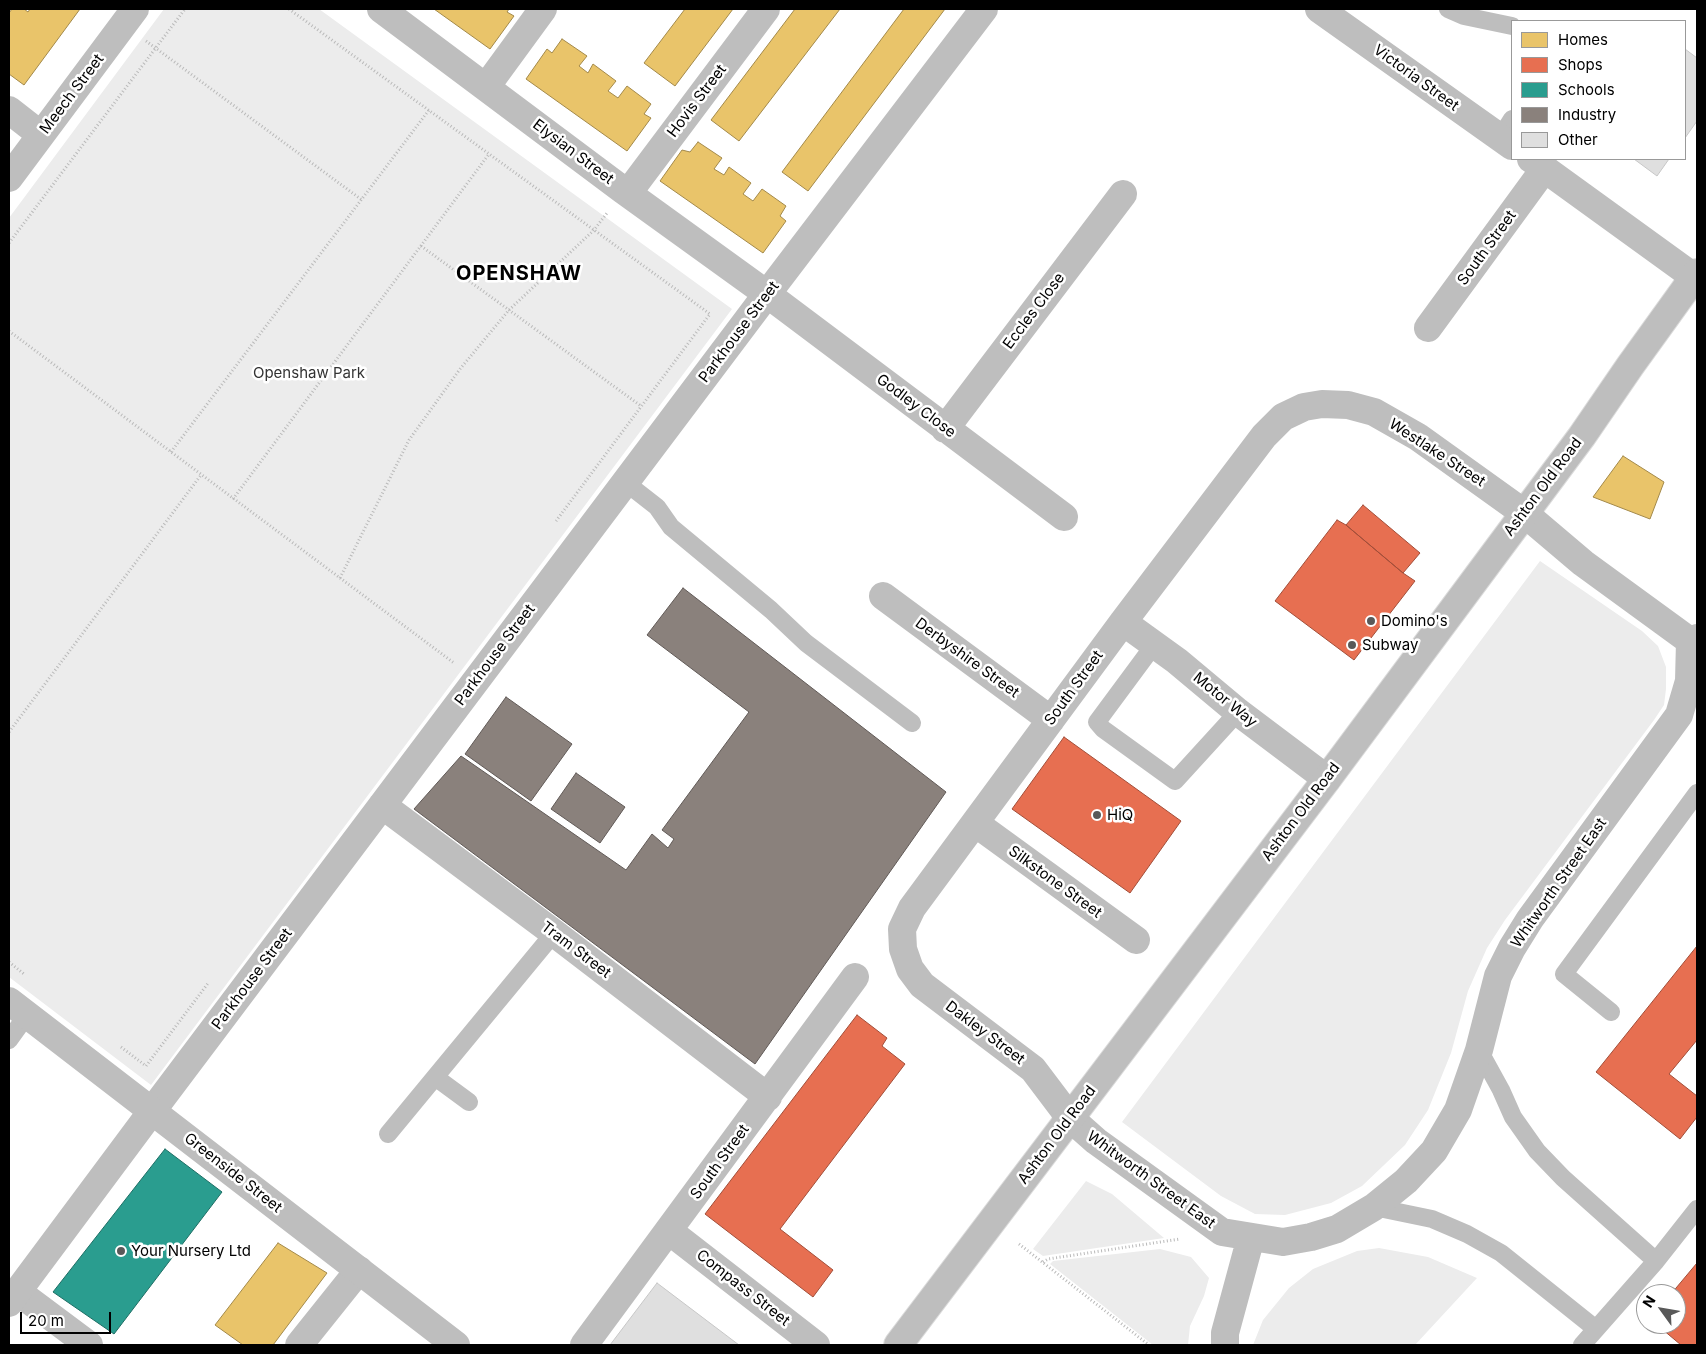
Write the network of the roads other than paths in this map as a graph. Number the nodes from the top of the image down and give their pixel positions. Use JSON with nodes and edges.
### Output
{"nodes":[{"id":1,"x":381,"y":9,"type":"edge"},
{"id":2,"x":543,"y":9,"type":"edge"},
{"id":3,"x":766,"y":9,"type":"edge"},
{"id":4,"x":984,"y":9,"type":"edge"},
{"id":5,"x":1319,"y":9,"type":"edge"},
{"id":6,"x":1448,"y":9,"type":"edge"},
{"id":7,"x":129,"y":16,"type":"edge"},
{"id":8,"x":1511,"y":26,"type":"edge"},
{"id":9,"x":486,"y":87,"type":"junction"},
{"id":10,"x":9,"y":110,"type":"edge"},
{"id":11,"x":1508,"y":134,"type":"edge"},
{"id":12,"x":41,"y":135,"type":"junction"},
{"id":13,"x":1538,"y":163,"type":"edge"},
{"id":14,"x":9,"y":178,"type":"edge"},
{"id":15,"x":628,"y":193,"type":"junction"},
{"id":16,"x":1123,"y":194,"type":"dead end"},
{"id":17,"x":1696,"y":275,"type":"edge"},
{"id":18,"x":767,"y":294,"type":"junction"},
{"id":19,"x":1428,"y":328,"type":"dead end"},
{"id":20,"x":946,"y":429,"type":"junction"},
{"id":21,"x":1264,"y":436,"type":"joint"},
{"id":22,"x":625,"y":482,"type":"junction"},
{"id":23,"x":1524,"y":513,"type":"junction"},
{"id":24,"x":1064,"y":517,"type":"dead end"},
{"id":25,"x":883,"y":596,"type":"dead end"},
{"id":26,"x":1123,"y":622,"type":"junction"},
{"id":27,"x":1694,"y":639,"type":"edge"},
{"id":28,"x":1154,"y":645,"type":"junction"},
{"id":29,"x":1238,"y":712,"type":"junction"},
{"id":30,"x":1051,"y":720,"type":"junction"},
{"id":31,"x":912,"y":723,"type":"dead end"},
{"id":32,"x":1327,"y":779,"type":"junction"},
{"id":33,"x":1697,"y":793,"type":"edge"},
{"id":34,"x":382,"y":805,"type":"junction"},
{"id":35,"x":975,"y":823,"type":"junction"},
{"id":36,"x":554,"y":933,"type":"junction"},
{"id":37,"x":1136,"y":940,"type":"dead end"},
{"id":38,"x":903,"y":948,"type":"joint"},
{"id":39,"x":855,"y":977,"type":"dead end"},
{"id":40,"x":18,"y":1008,"type":"edge"},
{"id":41,"x":1611,"y":1012,"type":"dead end"},
{"id":42,"x":9,"y":1040,"type":"edge"},
{"id":43,"x":1479,"y":1050,"type":"junction"},
{"id":44,"x":435,"y":1077,"type":"junction"},
{"id":45,"x":768,"y":1097,"type":"junction"},
{"id":46,"x":468,"y":1102,"type":"dead end"},
{"id":47,"x":152,"y":1111,"type":"junction"},
{"id":48,"x":1070,"y":1118,"type":"junction"},
{"id":49,"x":388,"y":1134,"type":"dead end"},
{"id":50,"x":1374,"y":1207,"type":"junction"},
{"id":51,"x":1697,"y":1209,"type":"edge"},
{"id":52,"x":669,"y":1231,"type":"junction"},
{"id":53,"x":1251,"y":1237,"type":"junction"},
{"id":54,"x":1656,"y":1261,"type":"junction"},
{"id":55,"x":359,"y":1270,"type":"junction"},
{"id":56,"x":13,"y":1298,"type":"edge"},
{"id":57,"x":1590,"y":1340,"type":"edge"},
{"id":58,"x":89,"y":1345,"type":"edge"},
{"id":59,"x":299,"y":1345,"type":"edge"},
{"id":60,"x":456,"y":1345,"type":"edge"},
{"id":61,"x":584,"y":1345,"type":"edge"},
{"id":62,"x":816,"y":1345,"type":"edge"},
{"id":63,"x":898,"y":1345,"type":"edge"},
{"id":64,"x":1225,"y":1345,"type":"edge"}],
"edges":[{"from":1,"to":9,"type":"main road","name":"Elysian Street"},
{"from":2,"to":9,"type":"main road"},
{"from":3,"to":15,"type":"main road","name":"Hovis Street"},
{"from":4,"to":18,"type":"main road","name":"Parkhouse Street"},
{"from":5,"to":11,"type":"main road","name":"Victoria Street"},
{"from":6,"to":8,"type":"lane"},
{"from":7,"to":12,"type":"main road","name":"Meech Street"},
{"from":9,"to":15,"type":"main road","name":"Elysian Street"},
{"from":10,"to":12,"type":"main road"},
{"from":12,"to":14,"type":"main road","name":"Meech Street"},
{"from":13,"to":17,"type":"main road"},
{"from":13,"to":19,"type":"main road","name":"South Street"},
{"from":15,"to":18,"type":"main road","name":"Elysian Street"},
{"from":16,"to":20,"type":"main road","name":"Eccles Close"},
{"from":17,"to":23,"type":"main road","name":"Ashton Old Road"},
{"from":18,"to":20,"type":"main road","name":"Godley Close"},
{"from":18,"to":22,"type":"main road","name":"Parkhouse Street"},
{"from":20,"to":24,"type":"main road","name":"Godley Close"},
{"from":21,"to":23,"type":"main road","name":"Westlake Street"},
{"from":21,"to":26,"type":"main road","name":"South Street"},
{"from":22,"to":31,"type":"lane"},
{"from":22,"to":34,"type":"main road","name":"Parkhouse Street"},
{"from":23,"to":27,"type":"main road","name":"Whitworth Street East"},
{"from":23,"to":32,"type":"main road","name":"Ashton Old Road"},
{"from":25,"to":30,"type":"main road","name":"Derbyshire Street"},
{"from":26,"to":28,"type":"main road","name":"Motor Way"},
{"from":26,"to":30,"type":"main road","name":"South Street"},
{"from":27,"to":43,"type":"main road","name":"Whitworth Street East"},
{"from":28,"to":29,"type":"main road","name":"Motor Way"},
{"from":28,"to":29,"type":"lane"},
{"from":29,"to":32,"type":"main road","name":"Motor Way"},
{"from":30,"to":35,"type":"main road","name":"South Street"},
{"from":32,"to":48,"type":"main road","name":"Ashton Old Road"},
{"from":33,"to":41,"type":"lane"},
{"from":34,"to":36,"type":"main road","name":"Tram Street"},
{"from":34,"to":47,"type":"main road","name":"Parkhouse Street"},
{"from":35,"to":37,"type":"main road","name":"Silkstone Street"},
{"from":35,"to":38,"type":"main road","name":"South Street"},
{"from":36,"to":44,"type":"lane"},
{"from":36,"to":45,"type":"main road","name":"Tram Street"},
{"from":38,"to":48,"type":"main road","name":"Dakley Street"},
{"from":39,"to":45,"type":"main road","name":"South Street"},
{"from":40,"to":42,"type":"lane"},
{"from":40,"to":47,"type":"main road","name":"Greenside Street"},
{"from":43,"to":50,"type":"main road","name":"Whitworth Street East"},
{"from":43,"to":54,"type":"lane"},
{"from":44,"to":46,"type":"lane"},
{"from":44,"to":49,"type":"lane"},
{"from":45,"to":52,"type":"main road","name":"South Street"},
{"from":47,"to":55,"type":"main road","name":"Greenside Street"},
{"from":47,"to":56,"type":"main road","name":"Parkhouse Street"},
{"from":48,"to":53,"type":"main road","name":"Whitworth Street East"},
{"from":48,"to":63,"type":"main road","name":"Ashton Old Road"},
{"from":50,"to":53,"type":"main road","name":"Whitworth Street East"},
{"from":50,"to":57,"type":"lane"},
{"from":51,"to":54,"type":"lane"},
{"from":52,"to":61,"type":"main road","name":"South Street"},
{"from":52,"to":62,"type":"main road","name":"Compass Street"},
{"from":53,"to":64,"type":"main road"},
{"from":54,"to":57,"type":"lane"},
{"from":55,"to":59,"type":"main road"},
{"from":55,"to":60,"type":"main road","name":"Greenside Street"},
{"from":56,"to":58,"type":"main road"}]}
